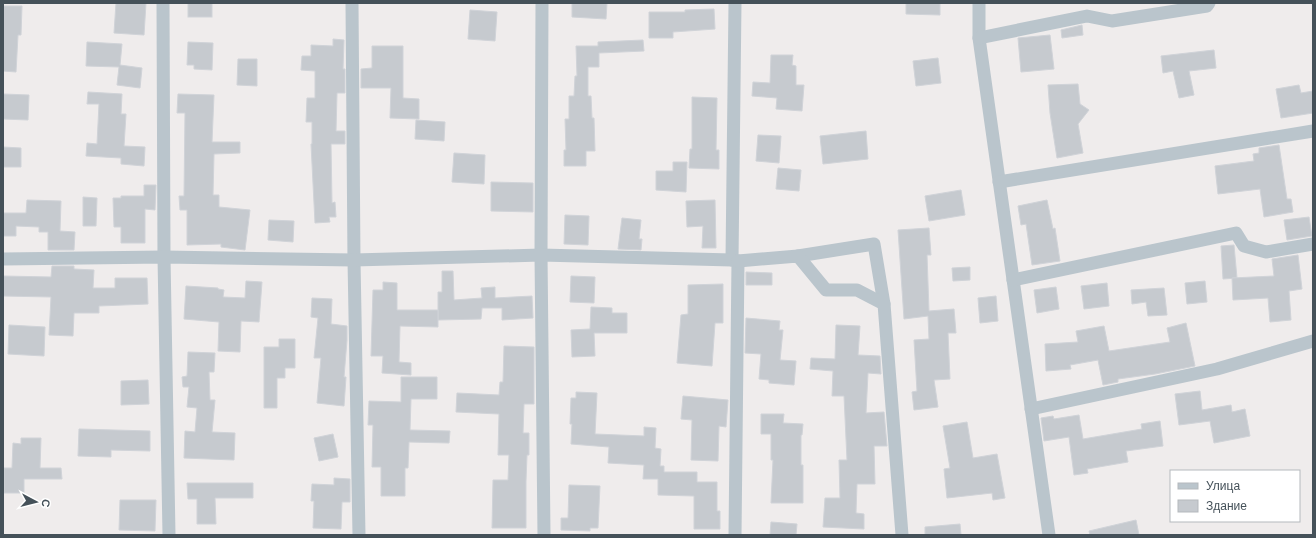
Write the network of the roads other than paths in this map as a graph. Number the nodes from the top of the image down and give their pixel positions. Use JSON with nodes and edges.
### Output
{"nodes":[{"id":1,"x":163,"y":3,"type":"edge"},
{"id":2,"x":352,"y":3,"type":"edge"},
{"id":3,"x":542,"y":3,"type":"edge"},
{"id":4,"x":734,"y":3,"type":"edge"},
{"id":5,"x":979,"y":3,"type":"edge"},
{"id":6,"x":1209,"y":3,"type":"edge"},
{"id":7,"x":979,"y":38,"type":"junction"},
{"id":8,"x":1313,"y":131,"type":"edge"},
{"id":9,"x":999,"y":182,"type":"junction"},
{"id":10,"x":1313,"y":244,"type":"edge"},
{"id":11,"x":541,"y":255,"type":"junction"},
{"id":12,"x":798,"y":256,"type":"junction"},
{"id":13,"x":164,"y":257,"type":"junction"},
{"id":14,"x":3,"y":259,"type":"edge"},
{"id":15,"x":354,"y":260,"type":"junction"},
{"id":16,"x":735,"y":260,"type":"junction"},
{"id":17,"x":1013,"y":280,"type":"junction"},
{"id":18,"x":884,"y":304,"type":"junction"},
{"id":19,"x":1313,"y":341,"type":"edge"},
{"id":20,"x":1031,"y":410,"type":"junction"},
{"id":21,"x":169,"y":535,"type":"edge"},
{"id":22,"x":359,"y":535,"type":"edge"},
{"id":23,"x":544,"y":535,"type":"edge"},
{"id":24,"x":735,"y":535,"type":"edge"},
{"id":25,"x":902,"y":535,"type":"edge"},
{"id":26,"x":1049,"y":535,"type":"edge"}],
"edges":[{"from":1,"to":13,"type":"street"},
{"from":2,"to":15,"type":"street"},
{"from":3,"to":11,"type":"street"},
{"from":4,"to":16,"type":"street"},
{"from":5,"to":7,"type":"street"},
{"from":6,"to":7,"type":"street"},
{"from":7,"to":9,"type":"street"},
{"from":8,"to":9,"type":"street"},
{"from":9,"to":17,"type":"street"},
{"from":10,"to":17,"type":"street"},
{"from":11,"to":15,"type":"street"},
{"from":11,"to":16,"type":"street"},
{"from":11,"to":23,"type":"street"},
{"from":12,"to":16,"type":"street"},
{"from":12,"to":18,"type":"street"},
{"from":12,"to":18,"type":"street"},
{"from":13,"to":14,"type":"street"},
{"from":13,"to":15,"type":"street"},
{"from":13,"to":21,"type":"street"},
{"from":15,"to":22,"type":"street"},
{"from":16,"to":24,"type":"street"},
{"from":17,"to":20,"type":"street"},
{"from":18,"to":25,"type":"street"},
{"from":19,"to":20,"type":"street"},
{"from":20,"to":26,"type":"street"}]}
